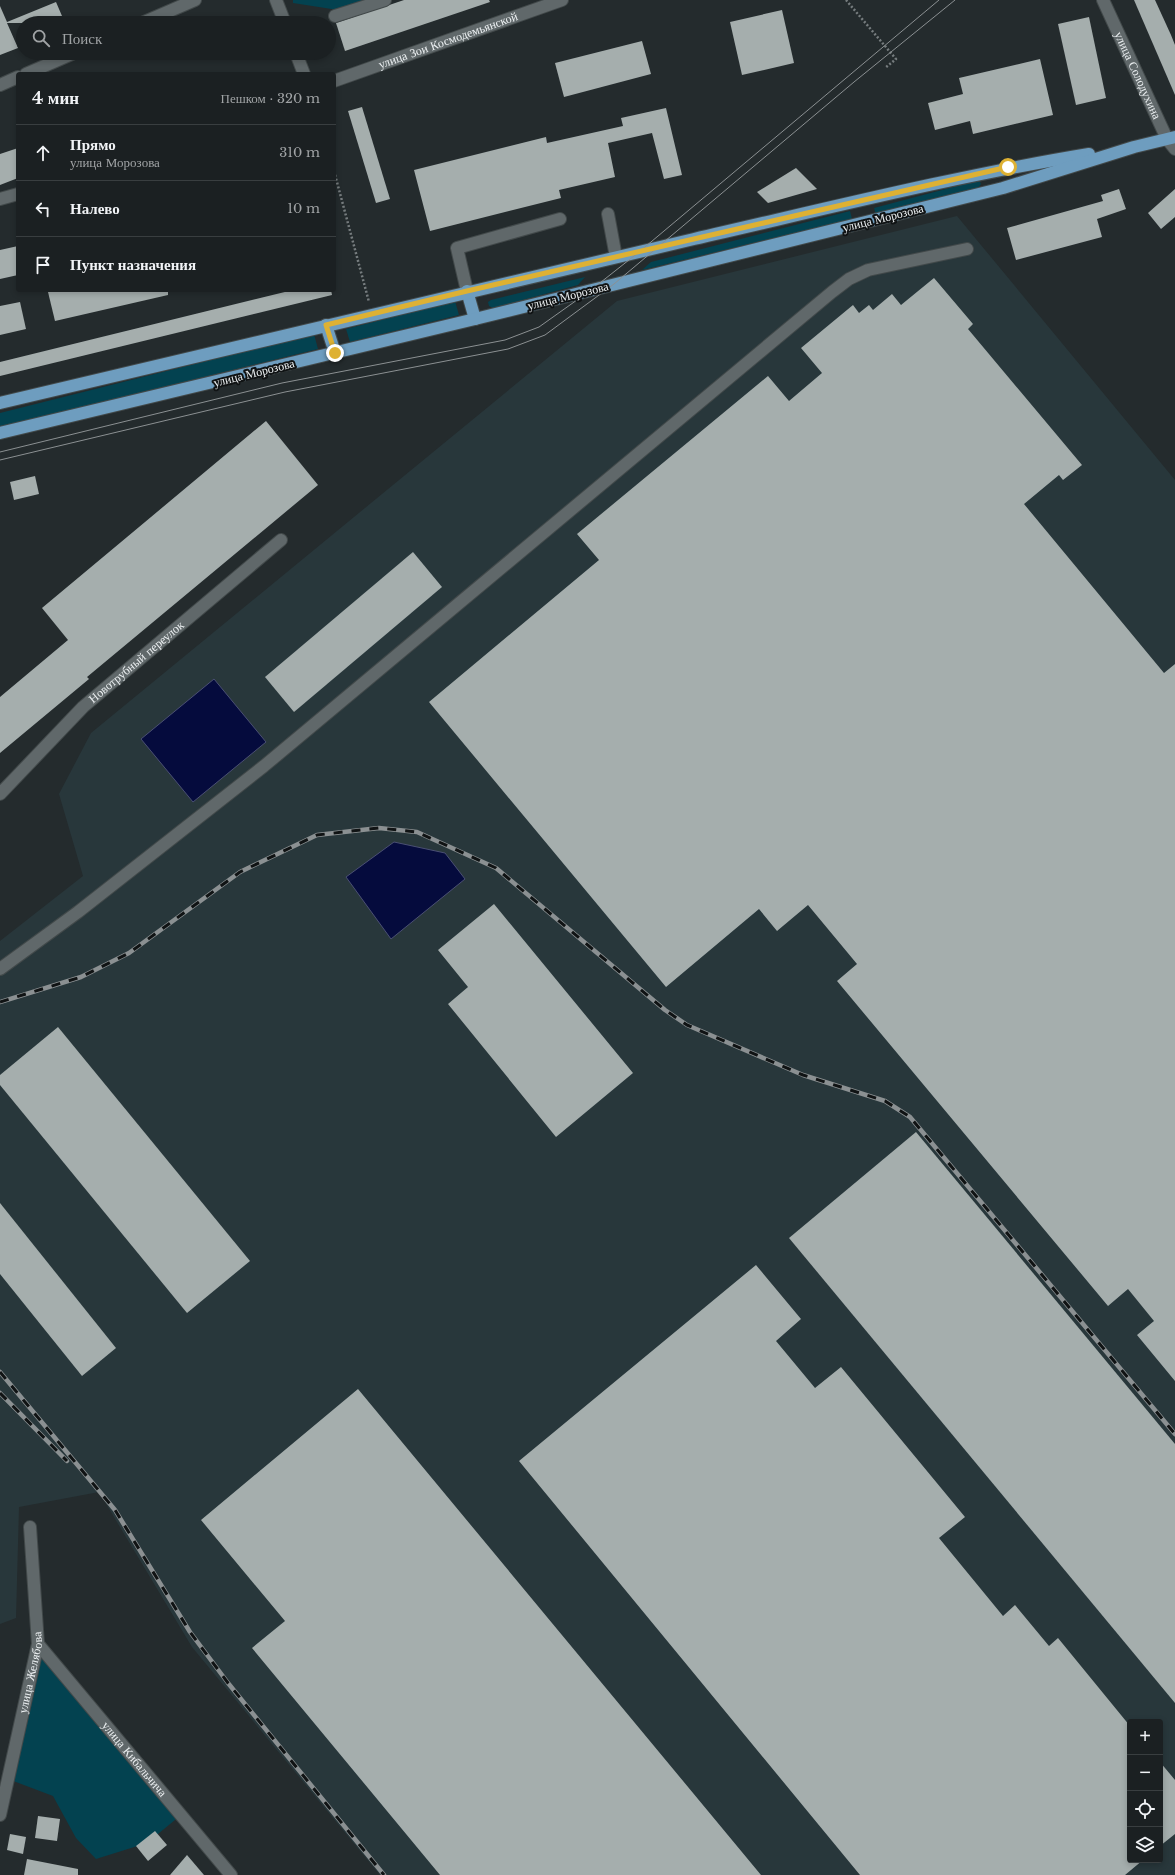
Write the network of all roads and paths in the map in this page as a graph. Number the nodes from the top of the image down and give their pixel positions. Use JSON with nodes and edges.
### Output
{"nodes":[{"id":1,"x":195,"y":0,"type":"edge"},
{"id":2,"x":276,"y":0,"type":"edge"},
{"id":3,"x":385,"y":0,"type":"edge"},
{"id":4,"x":562,"y":0,"type":"edge"},
{"id":5,"x":846,"y":0,"type":"edge"},
{"id":6,"x":1103,"y":0,"type":"edge"},
{"id":7,"x":158,"y":16,"type":"edge"},
{"id":8,"x":282,"y":16,"type":"edge"},
{"id":9,"x":335,"y":16,"type":"dead end"},
{"id":10,"x":58,"y":60,"type":"edge"},
{"id":11,"x":299,"y":60,"type":"edge"},
{"id":12,"x":885,"y":68,"type":"dead end"},
{"id":13,"x":31,"y":72,"type":"edge"},
{"id":14,"x":303,"y":72,"type":"edge"},
{"id":15,"x":16,"y":78,"type":"edge"},
{"id":16,"x":336,"y":80,"type":"edge"},
{"id":17,"x":0,"y":85,"type":"edge"},
{"id":18,"x":1171,"y":138,"type":"edge"},
{"id":19,"x":1134,"y":147,"type":"junction"},
{"id":20,"x":1175,"y":149,"type":"edge"},
{"id":21,"x":336,"y":179,"type":"edge"},
{"id":22,"x":16,"y":195,"type":"edge"},
{"id":23,"x":0,"y":200,"type":"edge"},
{"id":24,"x":608,"y":214,"type":"dead end"},
{"id":25,"x":560,"y":219,"type":"dead end"},
{"id":26,"x":967,"y":249,"type":"dead end"},
{"id":27,"x":616,"y":257,"type":"junction"},
{"id":28,"x":467,"y":291,"type":"junction"},
{"id":29,"x":372,"y":314,"type":"junction"},
{"id":30,"x":475,"y":319,"type":"junction"},
{"id":31,"x":326,"y":325,"type":"junction"},
{"id":32,"x":335,"y":353,"type":"junction"},
{"id":33,"x":0,"y":403,"type":"edge"},
{"id":34,"x":0,"y":433,"type":"edge"},
{"id":35,"x":281,"y":540,"type":"dead end"},
{"id":36,"x":0,"y":794,"type":"edge"},
{"id":37,"x":0,"y":969,"type":"edge"},
{"id":38,"x":30,"y":1527,"type":"dead end"},
{"id":39,"x":38,"y":1644,"type":"junction"},
{"id":40,"x":0,"y":1816,"type":"edge"},
{"id":41,"x":231,"y":1875,"type":"edge"}],
"edges":[{"from":1,"to":7,"type":"street"},
{"from":2,"to":8,"type":"street"},
{"from":3,"to":9,"type":"street"},
{"from":4,"to":16,"type":"street","name":"улица Зои Космодемьянской"},
{"from":5,"to":12,"type":"path"},
{"from":6,"to":18,"type":"street","name":"улица Солодухина"},
{"from":10,"to":13,"type":"street"},
{"from":11,"to":14,"type":"street"},
{"from":15,"to":17,"type":"street"},
{"from":18,"to":19,"type":"main road","name":"улица Морозова"},
{"from":18,"to":20,"type":"street","name":"улица Солодухина"},
{"from":19,"to":27,"type":"main road","name":"улица Морозова"},
{"from":19,"to":30,"type":"main road","name":"улица Морозова"},
{"from":21,"to":29,"type":"path"},
{"from":22,"to":23,"type":"street"},
{"from":24,"to":27,"type":"street"},
{"from":25,"to":28,"type":"street"},
{"from":26,"to":37,"type":"street"},
{"from":27,"to":28,"type":"main road","name":"улица Морозова"},
{"from":28,"to":29,"type":"main road","name":"улица Морозова"},
{"from":28,"to":30,"type":"main road"},
{"from":29,"to":31,"type":"main road","name":"улица Морозова"},
{"from":30,"to":32,"type":"main road","name":"улица Морозова"},
{"from":31,"to":32,"type":"main road"},
{"from":31,"to":33,"type":"main road","name":"улица Морозова"},
{"from":32,"to":34,"type":"main road","name":"улица Морозова"},
{"from":35,"to":36,"type":"street","name":"Новотрубный переулок"},
{"from":38,"to":39,"type":"street","name":"улица Желябова"},
{"from":39,"to":40,"type":"street","name":"улица Желябова"},
{"from":39,"to":41,"type":"street","name":"улица Кибальчича"}]}
